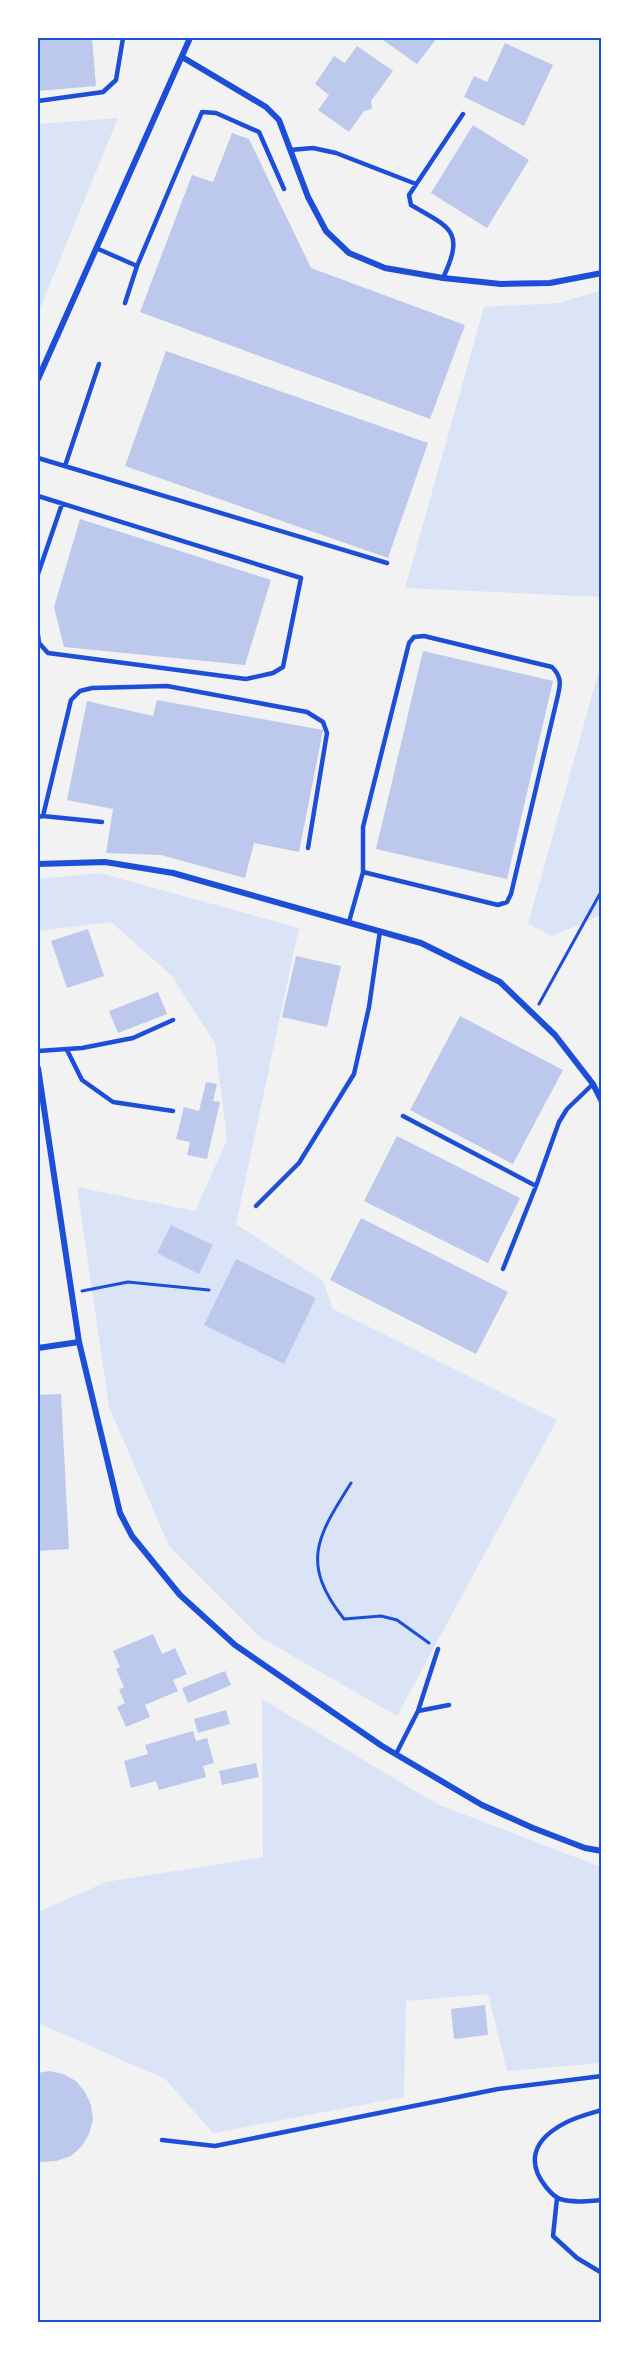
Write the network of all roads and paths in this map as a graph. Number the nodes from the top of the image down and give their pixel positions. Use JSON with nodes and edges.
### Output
{"nodes":[{"id":1,"x":123,"y":38,"type":"edge"},
{"id":2,"x":190,"y":38,"type":"edge"},
{"id":3,"x":182,"y":57,"type":"junction"},
{"id":4,"x":38,"y":101,"type":"edge"},
{"id":5,"x":463,"y":114,"type":"dead end"},
{"id":6,"x":290,"y":150,"type":"junction"},
{"id":7,"x":416,"y":184,"type":"junction"},
{"id":8,"x":284,"y":189,"type":"dead end"},
{"id":9,"x":96,"y":248,"type":"junction"},
{"id":10,"x":137,"y":266,"type":"junction"},
{"id":11,"x":602,"y":273,"type":"edge"},
{"id":12,"x":443,"y":278,"type":"junction"},
{"id":13,"x":125,"y":303,"type":"dead end"},
{"id":14,"x":99,"y":364,"type":"dead end"},
{"id":15,"x":38,"y":379,"type":"edge"},
{"id":16,"x":38,"y":458,"type":"edge"},
{"id":17,"x":65,"y":466,"type":"junction"},
{"id":18,"x":38,"y":496,"type":"edge"},
{"id":19,"x":62,"y":504,"type":"junction"},
{"id":20,"x":387,"y":563,"type":"dead end"},
{"id":21,"x":38,"y":574,"type":"edge"},
{"id":22,"x":38,"y":635,"type":"edge"},
{"id":23,"x":40,"y":817,"type":"edge"},
{"id":24,"x":102,"y":822,"type":"dead end"},
{"id":25,"x":308,"y":848,"type":"dead end"},
{"id":26,"x":38,"y":864,"type":"edge"},
{"id":27,"x":363,"y":872,"type":"junction"},
{"id":28,"x":602,"y":890,"type":"edge"},
{"id":29,"x":349,"y":922,"type":"junction"},
{"id":30,"x":380,"y":931,"type":"junction"},
{"id":31,"x":534,"y":1014,"type":"junction"},
{"id":32,"x":173,"y":1020,"type":"dead end"},
{"id":33,"x":67,"y":1050,"type":"junction"},
{"id":34,"x":38,"y":1052,"type":"edge"},
{"id":35,"x":38,"y":1068,"type":"edge"},
{"id":36,"x":593,"y":1084,"type":"junction"},
{"id":37,"x":602,"y":1102,"type":"edge"},
{"id":38,"x":173,"y":1111,"type":"dead end"},
{"id":39,"x":403,"y":1116,"type":"dead end"},
{"id":40,"x":536,"y":1186,"type":"junction"},
{"id":41,"x":256,"y":1206,"type":"dead end"},
{"id":42,"x":503,"y":1269,"type":"dead end"},
{"id":43,"x":209,"y":1290,"type":"dead end"},
{"id":44,"x":72,"y":1293,"type":"junction"},
{"id":45,"x":79,"y":1342,"type":"junction"},
{"id":46,"x":38,"y":1348,"type":"edge"},
{"id":47,"x":351,"y":1484,"type":"dead end"},
{"id":48,"x":438,"y":1649,"type":"joint"},
{"id":49,"x":449,"y":1705,"type":"dead end"},
{"id":50,"x":418,"y":1711,"type":"junction"},
{"id":51,"x":396,"y":1754,"type":"junction"},
{"id":52,"x":602,"y":1851,"type":"edge"},
{"id":53,"x":602,"y":2076,"type":"edge"},
{"id":54,"x":602,"y":2110,"type":"edge"},
{"id":55,"x":162,"y":2140,"type":"dead end"},
{"id":56,"x":557,"y":2198,"type":"junction"},
{"id":57,"x":602,"y":2200,"type":"edge"},
{"id":58,"x":602,"y":2273,"type":"edge"}],
"edges":[{"from":1,"to":4,"type":"lane"},
{"from":2,"to":3,"type":"street"},
{"from":3,"to":6,"type":"street"},
{"from":3,"to":9,"type":"street"},
{"from":5,"to":7,"type":"lane"},
{"from":6,"to":7,"type":"lane"},
{"from":6,"to":12,"type":"street"},
{"from":7,"to":12,"type":"lane"},
{"from":8,"to":10,"type":"lane"},
{"from":9,"to":10,"type":"lane"},
{"from":9,"to":15,"type":"street"},
{"from":10,"to":13,"type":"lane"},
{"from":11,"to":12,"type":"street"},
{"from":14,"to":17,"type":"lane"},
{"from":16,"to":17,"type":"lane"},
{"from":17,"to":20,"type":"lane"},
{"from":18,"to":19,"type":"lane"},
{"from":19,"to":21,"type":"lane"},
{"from":19,"to":22,"type":"lane"},
{"from":23,"to":24,"type":"lane"},
{"from":23,"to":25,"type":"lane"},
{"from":26,"to":29,"type":"street"},
{"from":27,"to":27,"type":"lane"},
{"from":27,"to":29,"type":"lane"},
{"from":28,"to":31,"type":"path"},
{"from":29,"to":30,"type":"street"},
{"from":30,"to":31,"type":"street"},
{"from":30,"to":41,"type":"lane"},
{"from":31,"to":36,"type":"street"},
{"from":32,"to":33,"type":"lane"},
{"from":33,"to":34,"type":"lane"},
{"from":33,"to":38,"type":"lane"},
{"from":35,"to":44,"type":"street"},
{"from":36,"to":37,"type":"street"},
{"from":36,"to":40,"type":"lane"},
{"from":39,"to":40,"type":"lane"},
{"from":40,"to":42,"type":"lane"},
{"from":43,"to":44,"type":"path"},
{"from":44,"to":45,"type":"street"},
{"from":45,"to":46,"type":"street"},
{"from":45,"to":51,"type":"street"},
{"from":47,"to":48,"type":"path"},
{"from":48,"to":50,"type":"lane"},
{"from":49,"to":50,"type":"lane"},
{"from":50,"to":51,"type":"lane"},
{"from":51,"to":52,"type":"street"},
{"from":53,"to":55,"type":"lane"},
{"from":54,"to":56,"type":"lane"},
{"from":56,"to":57,"type":"lane"},
{"from":56,"to":58,"type":"lane"}]}
